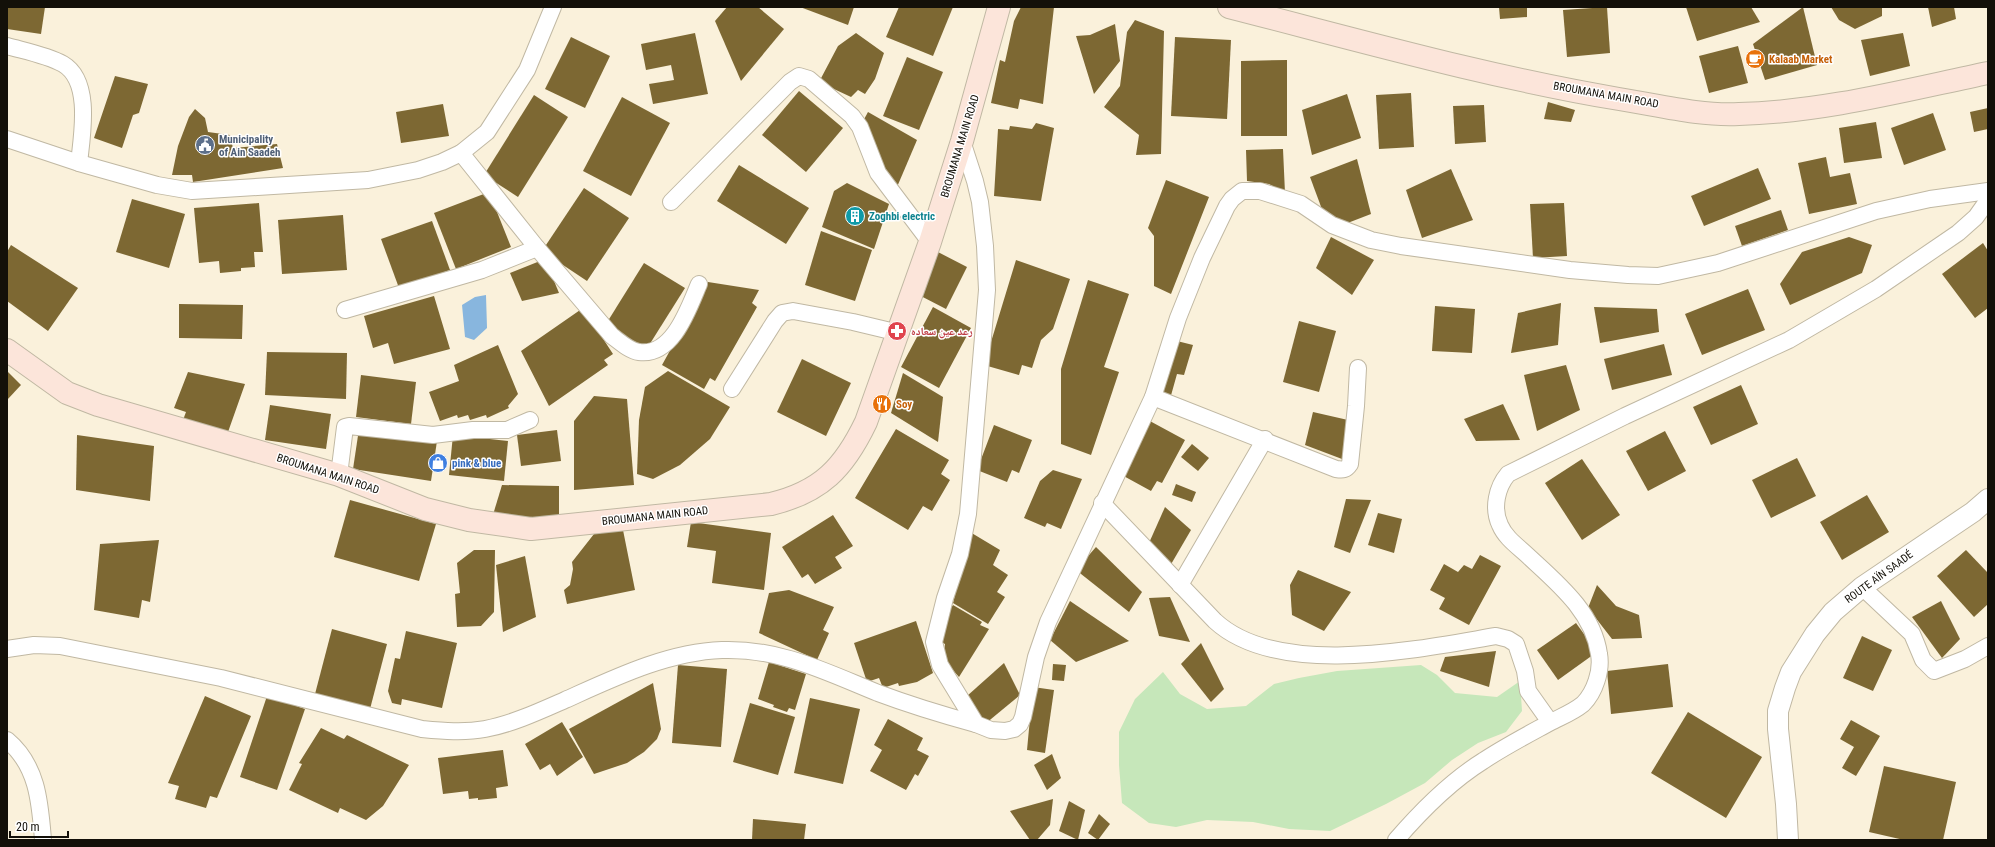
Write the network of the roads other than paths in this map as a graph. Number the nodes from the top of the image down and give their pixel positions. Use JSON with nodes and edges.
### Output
{"nodes":[{"id":1,"x":553,"y":7,"type":"edge"},
{"id":2,"x":999,"y":7,"type":"edge"},
{"id":3,"x":1229,"y":7,"type":"edge"},
{"id":4,"x":7,"y":46,"type":"edge"},
{"id":5,"x":1988,"y":73,"type":"edge"},
{"id":6,"x":7,"y":139,"type":"edge"},
{"id":7,"x":962,"y":141,"type":"junction"},
{"id":8,"x":461,"y":153,"type":"junction"},
{"id":9,"x":79,"y":163,"type":"junction"},
{"id":10,"x":1988,"y":191,"type":"edge"},
{"id":11,"x":1988,"y":200,"type":"edge"},
{"id":12,"x":671,"y":202,"type":"dead end"},
{"id":13,"x":930,"y":242,"type":"junction"},
{"id":14,"x":537,"y":248,"type":"junction"},
{"id":15,"x":698,"y":284,"type":"dead end"},
{"id":16,"x":345,"y":310,"type":"dead end"},
{"id":17,"x":899,"y":333,"type":"junction"},
{"id":18,"x":7,"y":350,"type":"edge"},
{"id":19,"x":1358,"y":368,"type":"dead end"},
{"id":20,"x":732,"y":389,"type":"dead end"},
{"id":21,"x":1153,"y":397,"type":"junction"},
{"id":22,"x":530,"y":420,"type":"dead end"},
{"id":23,"x":1265,"y":439,"type":"junction"},
{"id":24,"x":339,"y":475,"type":"junction"},
{"id":25,"x":1988,"y":499,"type":"edge"},
{"id":26,"x":1102,"y":503,"type":"junction"},
{"id":27,"x":1180,"y":585,"type":"junction"},
{"id":28,"x":1862,"y":587,"type":"junction"},
{"id":29,"x":1988,"y":646,"type":"edge"},
{"id":30,"x":7,"y":649,"type":"edge"},
{"id":31,"x":1550,"y":722,"type":"junction"},
{"id":32,"x":976,"y":724,"type":"junction"},
{"id":33,"x":7,"y":740,"type":"edge"},
{"id":34,"x":43,"y":840,"type":"edge"},
{"id":35,"x":1396,"y":840,"type":"edge"},
{"id":36,"x":1788,"y":840,"type":"edge"}],
"edges":[{"from":1,"to":8,"type":"street"},
{"from":2,"to":7,"type":"main road","name":"BROUMANA MAIN ROAD"},
{"from":3,"to":5,"type":"main road","name":"BROUMANA MAIN ROAD"},
{"from":4,"to":9,"type":"street"},
{"from":6,"to":9,"type":"street"},
{"from":7,"to":13,"type":"main road","name":"BROUMANA MAIN ROAD"},
{"from":7,"to":32,"type":"street"},
{"from":8,"to":9,"type":"street"},
{"from":8,"to":14,"type":"street"},
{"from":10,"to":21,"type":"street"},
{"from":11,"to":31,"type":"street"},
{"from":12,"to":13,"type":"street"},
{"from":13,"to":17,"type":"main road","name":"BROUMANA MAIN ROAD"},
{"from":14,"to":15,"type":"street"},
{"from":14,"to":16,"type":"street"},
{"from":17,"to":20,"type":"street"},
{"from":17,"to":24,"type":"main road","name":"BROUMANA MAIN ROAD"},
{"from":18,"to":24,"type":"main road","name":"BROUMANA MAIN ROAD"},
{"from":19,"to":23,"type":"street"},
{"from":21,"to":23,"type":"street"},
{"from":21,"to":26,"type":"street"},
{"from":22,"to":24,"type":"street"},
{"from":23,"to":27,"type":"street"},
{"from":25,"to":28,"type":"street","name":"ROUTE AÏN SAADÉ"},
{"from":26,"to":27,"type":"street"},
{"from":26,"to":32,"type":"street"},
{"from":27,"to":31,"type":"street"},
{"from":28,"to":29,"type":"street"},
{"from":28,"to":36,"type":"street","name":"ROUTE AÏN SAADÉ"},
{"from":30,"to":32,"type":"street"},
{"from":31,"to":35,"type":"street"},
{"from":33,"to":34,"type":"street"}]}
